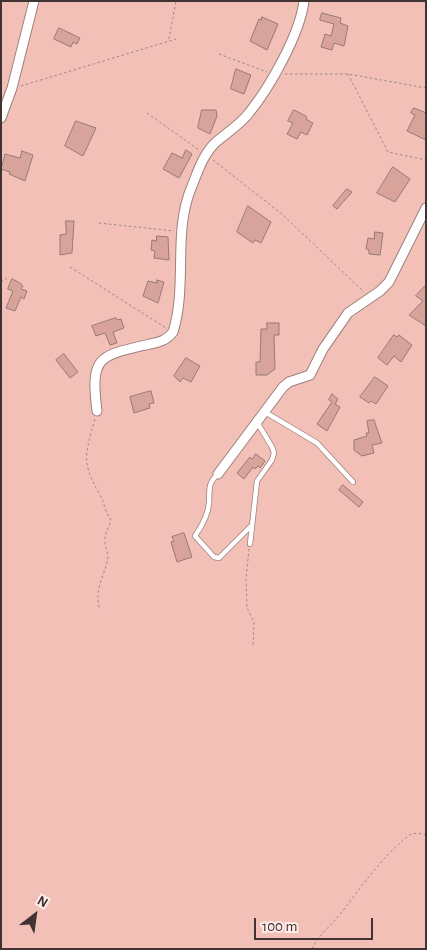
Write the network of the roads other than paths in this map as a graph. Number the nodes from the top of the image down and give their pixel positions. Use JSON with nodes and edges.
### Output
{"nodes":[{"id":1,"x":34,"y":1,"type":"edge"},
{"id":2,"x":304,"y":1,"type":"edge"},
{"id":3,"x":1,"y":118,"type":"edge"},
{"id":4,"x":426,"y":208,"type":"edge"},
{"id":5,"x":97,"y":411,"type":"road end"},
{"id":6,"x":265,"y":412,"type":"junction"},
{"id":7,"x":257,"y":422,"type":"junction"},
{"id":8,"x":218,"y":474,"type":"joint"},
{"id":9,"x":353,"y":482,"type":"dead end"},
{"id":10,"x":252,"y":525,"type":"junction"},
{"id":11,"x":250,"y":544,"type":"road end"}],
"edges":[{"from":1,"to":3,"type":"street"},
{"from":2,"to":5,"type":"street"},
{"from":4,"to":6,"type":"street"},
{"from":6,"to":7,"type":"street"},
{"from":6,"to":9,"type":"lane"},
{"from":7,"to":8,"type":"street"},
{"from":7,"to":10,"type":"lane"},
{"from":8,"to":10,"type":"lane"},
{"from":10,"to":11,"type":"lane"}]}
